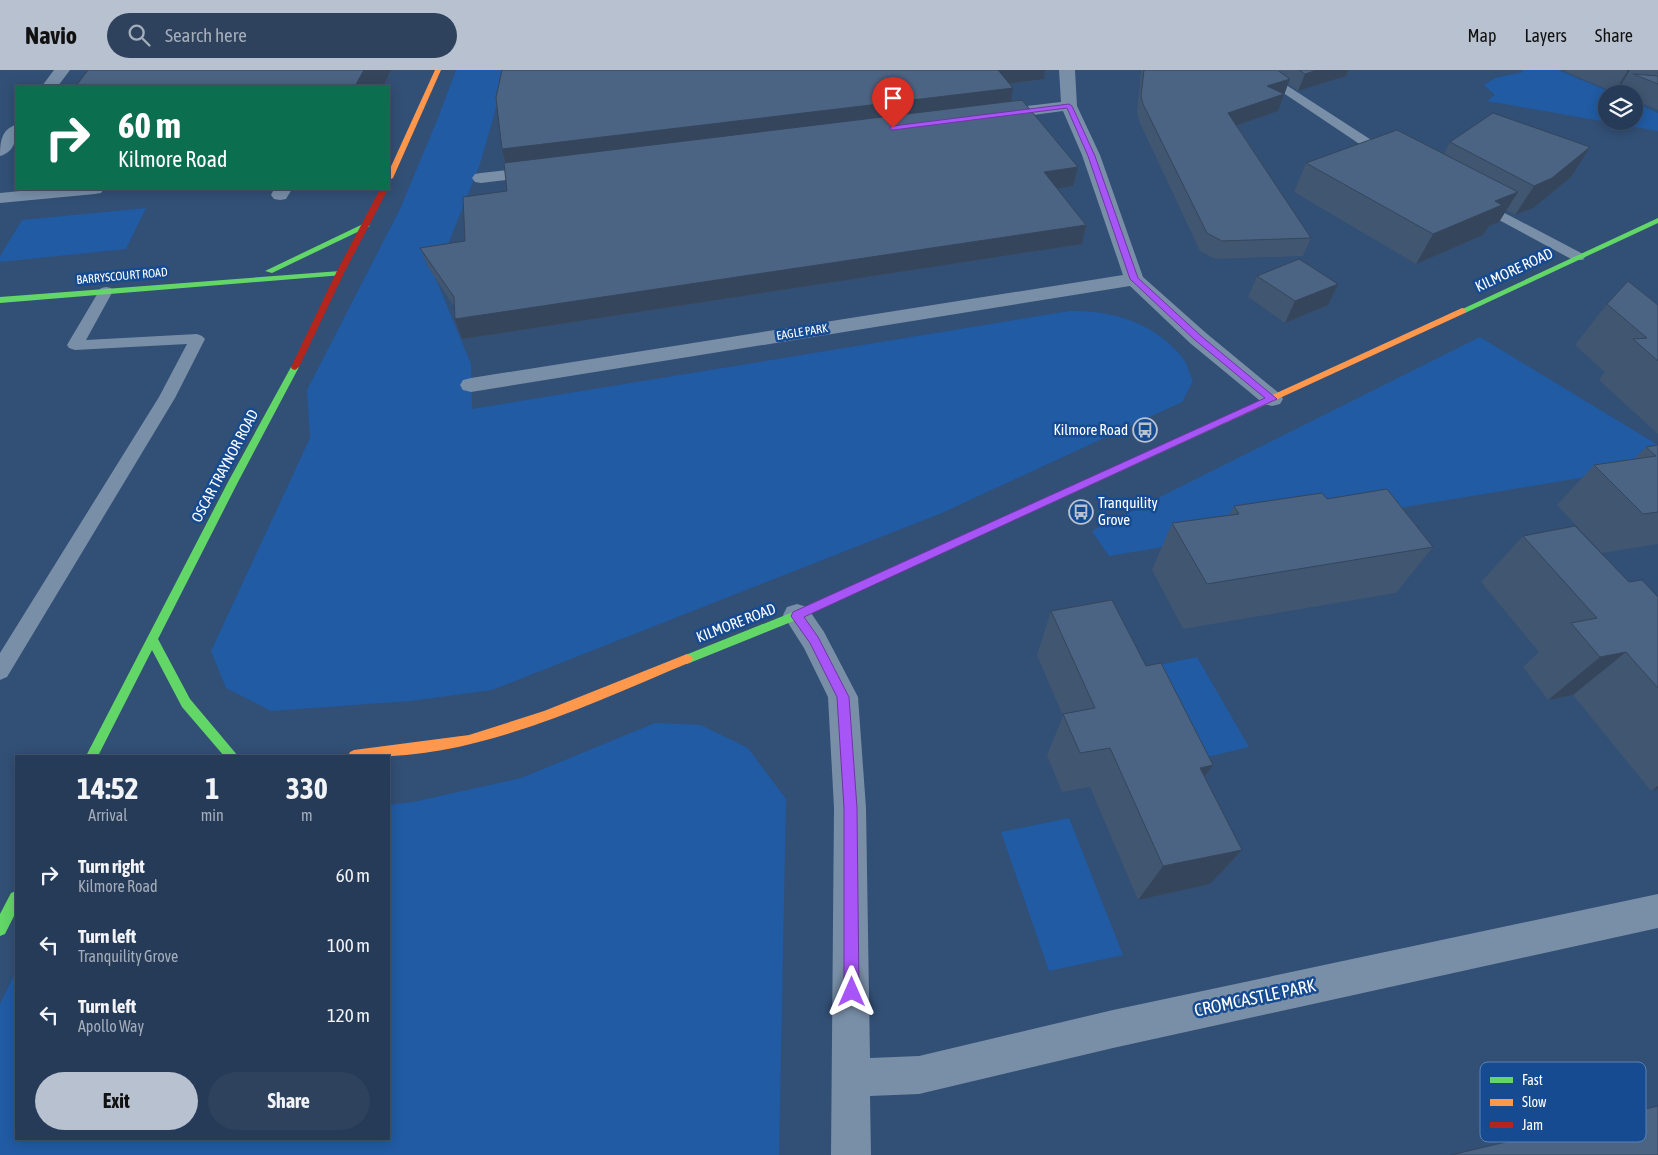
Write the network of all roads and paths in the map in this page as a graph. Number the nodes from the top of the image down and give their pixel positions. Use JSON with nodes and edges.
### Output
{"nodes":[{"id":1,"x":62,"y":70,"type":"edge"},
{"id":2,"x":438,"y":70,"type":"edge"},
{"id":3,"x":1067,"y":70,"type":"edge"},
{"id":4,"x":1274,"y":70,"type":"edge"},
{"id":5,"x":51,"y":85,"type":"edge"},
{"id":6,"x":1069,"y":106,"type":"junction"},
{"id":7,"x":981,"y":117,"type":"edge"},
{"id":8,"x":14,"y":121,"type":"edge"},
{"id":9,"x":0,"y":151,"type":"edge"},
{"id":10,"x":1396,"y":159,"type":"edge"},
{"id":11,"x":559,"y":169,"type":"edge"},
{"id":12,"x":390,"y":176,"type":"edge"},
{"id":13,"x":481,"y":178,"type":"dead end"},
{"id":14,"x":84,"y":190,"type":"edge"},
{"id":15,"x":384,"y":190,"type":"edge"},
{"id":16,"x":1466,"y":196,"type":"edge"},
{"id":17,"x":0,"y":198,"type":"edge"},
{"id":18,"x":1658,"y":220,"type":"edge"},
{"id":19,"x":366,"y":226,"type":"junction"},
{"id":20,"x":1578,"y":257,"type":"junction"},
{"id":21,"x":340,"y":272,"type":"junction"},
{"id":22,"x":1134,"y":279,"type":"junction"},
{"id":23,"x":246,"y":280,"type":"junction"},
{"id":24,"x":106,"y":291,"type":"junction"},
{"id":25,"x":0,"y":300,"type":"edge"},
{"id":26,"x":471,"y":385,"type":"dead end"},
{"id":27,"x":1272,"y":399,"type":"junction"},
{"id":28,"x":797,"y":616,"type":"junction"},
{"id":29,"x":152,"y":639,"type":"junction"},
{"id":30,"x":0,"y":672,"type":"edge"},
{"id":31,"x":93,"y":755,"type":"edge"},
{"id":32,"x":231,"y":755,"type":"edge"},
{"id":33,"x":361,"y":755,"type":"edge"},
{"id":34,"x":15,"y":900,"type":"edge"},
{"id":35,"x":15,"y":911,"type":"edge"},
{"id":36,"x":1658,"y":911,"type":"edge"},
{"id":37,"x":6,"y":918,"type":"junction"},
{"id":38,"x":0,"y":929,"type":"edge"},
{"id":39,"x":852,"y":1078,"type":"junction"},
{"id":40,"x":850,"y":1155,"type":"edge"}],
"edges":[{"from":1,"to":5,"type":"street"},
{"from":2,"to":12,"type":"street"},
{"from":3,"to":6,"type":"street"},
{"from":4,"to":10,"type":"lane"},
{"from":6,"to":7,"type":"street"},
{"from":6,"to":22,"type":"street"},
{"from":8,"to":9,"type":"street"},
{"from":11,"to":13,"type":"street"},
{"from":14,"to":17,"type":"street"},
{"from":15,"to":19,"type":"street","name":"OSCAR TRAYNOR ROAD"},
{"from":16,"to":20,"type":"lane"},
{"from":18,"to":20,"type":"street","name":"KILMORE ROAD"},
{"from":19,"to":21,"type":"street","name":"OSCAR TRAYNOR ROAD"},
{"from":19,"to":23,"type":"street","name":"BARRYSCOURT ROAD"},
{"from":20,"to":27,"type":"street","name":"KILMORE ROAD"},
{"from":21,"to":23,"type":"street","name":"BARRYSCOURT ROAD"},
{"from":21,"to":29,"type":"street","name":"OSCAR TRAYNOR ROAD"},
{"from":22,"to":26,"type":"street","name":"EAGLE PARK"},
{"from":22,"to":27,"type":"street"},
{"from":23,"to":24,"type":"street","name":"BARRYSCOURT ROAD"},
{"from":24,"to":25,"type":"street","name":"BARRYSCOURT ROAD"},
{"from":24,"to":30,"type":"lane"},
{"from":27,"to":28,"type":"street","name":"KILMORE ROAD"},
{"from":28,"to":33,"type":"street","name":"KILMORE ROAD"},
{"from":28,"to":39,"type":"street"},
{"from":29,"to":31,"type":"street","name":"OSCAR TRAYNOR ROAD"},
{"from":29,"to":32,"type":"street"},
{"from":34,"to":37,"type":"street"},
{"from":35,"to":37,"type":"street"},
{"from":36,"to":39,"type":"street","name":"CROMCASTLE PARK"},
{"from":37,"to":38,"type":"street"},
{"from":39,"to":40,"type":"street"}]}
